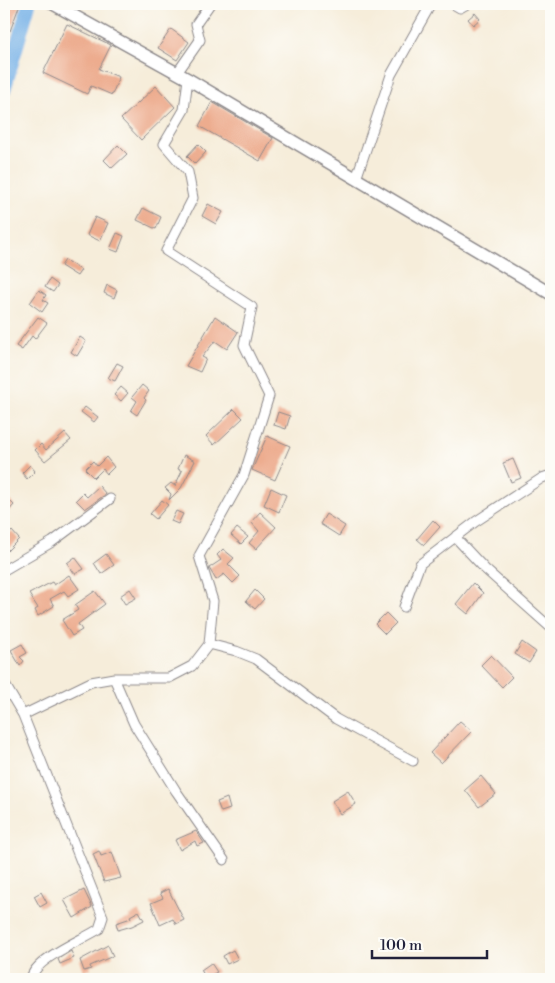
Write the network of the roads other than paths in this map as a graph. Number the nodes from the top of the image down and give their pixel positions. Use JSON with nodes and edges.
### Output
{"nodes":[{"id":1,"x":53,"y":4,"type":"edge"},
{"id":2,"x":210,"y":4,"type":"edge"},
{"id":3,"x":431,"y":4,"type":"edge"},
{"id":4,"x":453,"y":4,"type":"edge"},
{"id":5,"x":467,"y":4,"type":"edge"},
{"id":6,"x":177,"y":73,"type":"junction"},
{"id":7,"x":188,"y":79,"type":"junction"},
{"id":8,"x":356,"y":179,"type":"junction"},
{"id":9,"x":551,"y":294,"type":"edge"},
{"id":10,"x":551,"y":475,"type":"edge"},
{"id":11,"x":110,"y":499,"type":"dead end"},
{"id":12,"x":455,"y":537,"type":"junction"},
{"id":13,"x":4,"y":570,"type":"edge"},
{"id":14,"x":404,"y":607,"type":"dead end"},
{"id":15,"x":551,"y":628,"type":"edge"},
{"id":16,"x":209,"y":644,"type":"junction"},
{"id":17,"x":114,"y":678,"type":"junction"},
{"id":18,"x":4,"y":683,"type":"edge"},
{"id":19,"x":23,"y":715,"type":"junction"},
{"id":20,"x":414,"y":761,"type":"dead end"},
{"id":21,"x":224,"y":860,"type":"dead end"},
{"id":22,"x":32,"y":979,"type":"edge"}],
"edges":[{"from":1,"to":6,"type":"street"},
{"from":2,"to":6,"type":"street"},
{"from":3,"to":8,"type":"street"},
{"from":4,"to":5,"type":"street"},
{"from":6,"to":7,"type":"street"},
{"from":7,"to":8,"type":"street"},
{"from":7,"to":16,"type":"street"},
{"from":8,"to":9,"type":"street"},
{"from":10,"to":12,"type":"street"},
{"from":11,"to":13,"type":"street"},
{"from":12,"to":14,"type":"street"},
{"from":12,"to":15,"type":"street"},
{"from":16,"to":17,"type":"street"},
{"from":16,"to":20,"type":"street"},
{"from":17,"to":19,"type":"street"},
{"from":17,"to":21,"type":"street"},
{"from":18,"to":19,"type":"street"},
{"from":19,"to":22,"type":"street"}]}
